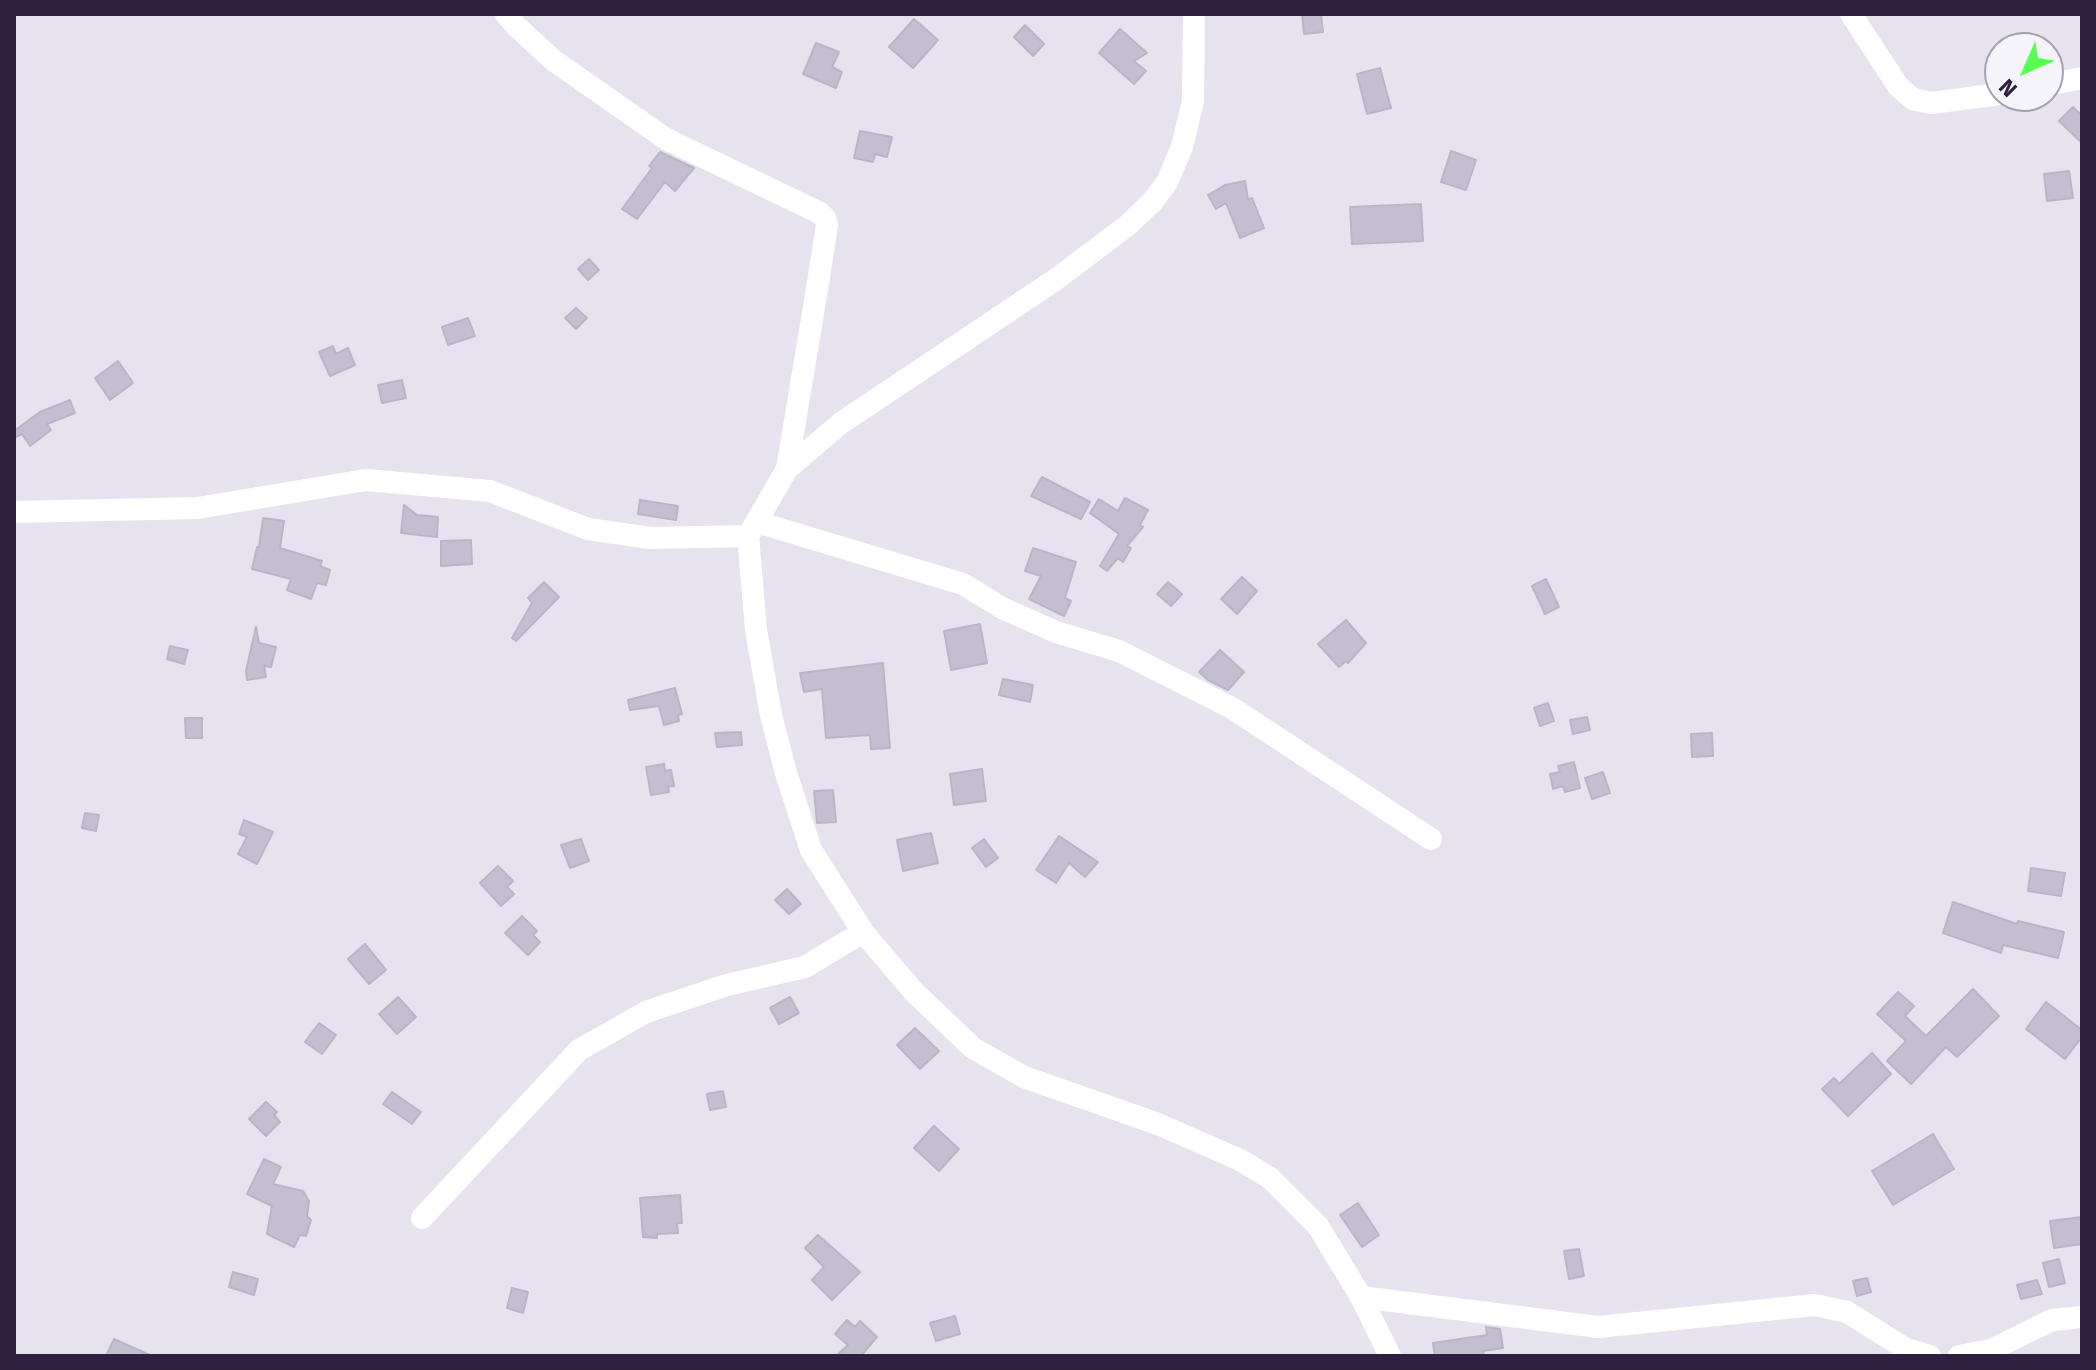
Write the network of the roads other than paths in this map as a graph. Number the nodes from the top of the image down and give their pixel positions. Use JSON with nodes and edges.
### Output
{"nodes":[{"id":1,"x":506,"y":14,"type":"edge"},
{"id":2,"x":1194,"y":14,"type":"edge"},
{"id":3,"x":1851,"y":14,"type":"edge"},
{"id":4,"x":1984,"y":96,"type":"edge"},
{"id":5,"x":787,"y":469,"type":"junction"},
{"id":6,"x":14,"y":512,"type":"edge"},
{"id":7,"x":752,"y":529,"type":"junction"},
{"id":8,"x":1431,"y":839,"type":"dead end"},
{"id":9,"x":863,"y":932,"type":"junction"},
{"id":10,"x":422,"y":1218,"type":"dead end"},
{"id":11,"x":1361,"y":1297,"type":"junction"},
{"id":12,"x":2082,"y":1317,"type":"edge"},
{"id":13,"x":1390,"y":1356,"type":"edge"},
{"id":14,"x":1930,"y":1356,"type":"edge"},
{"id":15,"x":1959,"y":1356,"type":"edge"}],
"edges":[{"from":1,"to":5,"type":"street"},
{"from":2,"to":5,"type":"street"},
{"from":3,"to":4,"type":"street"},
{"from":5,"to":7,"type":"street"},
{"from":6,"to":7,"type":"street"},
{"from":7,"to":8,"type":"street"},
{"from":7,"to":9,"type":"street"},
{"from":9,"to":10,"type":"street"},
{"from":9,"to":11,"type":"street"},
{"from":11,"to":13,"type":"street"},
{"from":11,"to":14,"type":"street"},
{"from":12,"to":15,"type":"street"}]}
